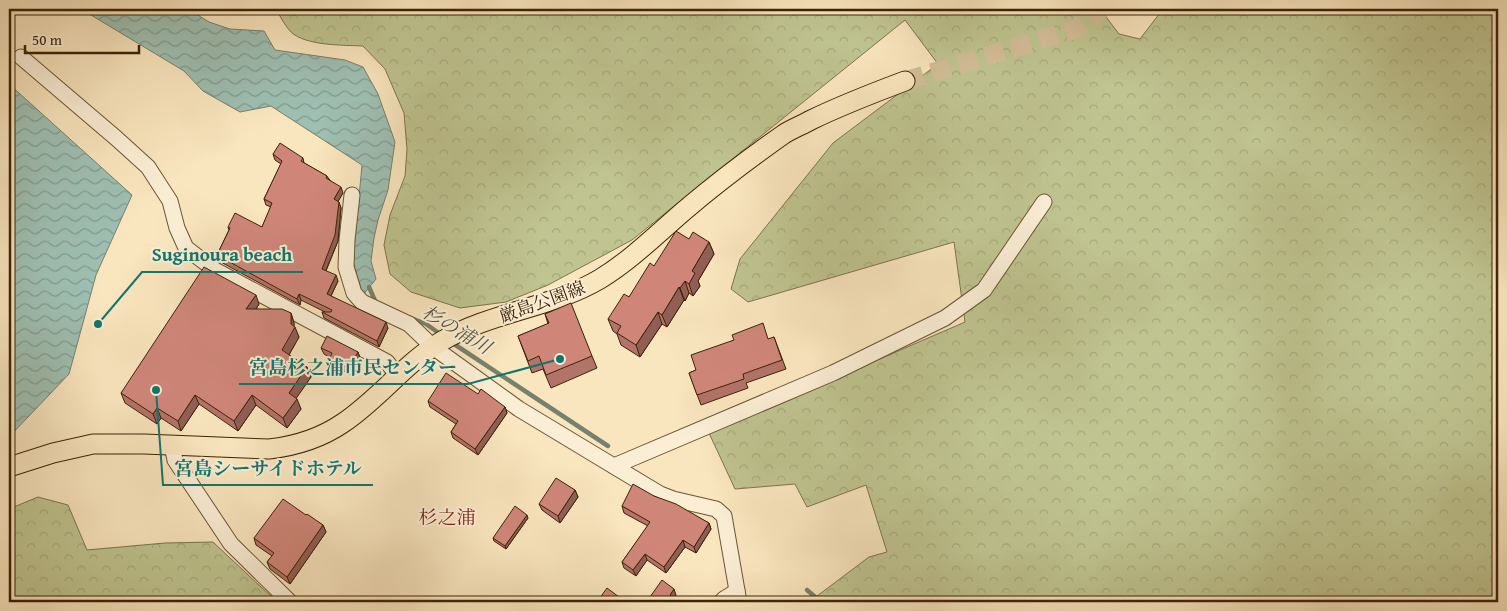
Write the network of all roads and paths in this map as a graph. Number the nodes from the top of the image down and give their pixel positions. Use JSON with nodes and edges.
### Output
{"nodes":[{"id":1,"x":21,"y":58,"type":"dead end"},
{"id":2,"x":905,"y":81,"type":"tunnel mouth"},
{"id":3,"x":352,"y":195,"type":"dead end"},
{"id":4,"x":1044,"y":202,"type":"dead end"},
{"id":5,"x":438,"y":344,"type":"junction"},
{"id":6,"x":397,"y":376,"type":"junction"},
{"id":7,"x":172,"y":445,"type":"junction"},
{"id":8,"x":614,"y":466,"type":"junction"},
{"id":9,"x":9,"y":467,"type":"edge"},
{"id":10,"x":738,"y":597,"type":"edge"},
{"id":11,"x":290,"y":602,"type":"edge"},
{"id":12,"x":721,"y":602,"type":"edge"}],
"edges":[{"from":1,"to":6,"type":"street"},
{"from":2,"to":5,"type":"main road","name":"厳島公園線"},
{"from":3,"to":5,"type":"street"},
{"from":4,"to":8,"type":"street"},
{"from":5,"to":6,"type":"main road","name":"厳島公園線"},
{"from":5,"to":8,"type":"street"},
{"from":6,"to":7,"type":"main road","name":"厳島公園線"},
{"from":7,"to":9,"type":"main road","name":"厳島公園線"},
{"from":7,"to":11,"type":"street"},
{"from":8,"to":10,"type":"street"},
{"from":10,"to":12,"type":"street"}]}
